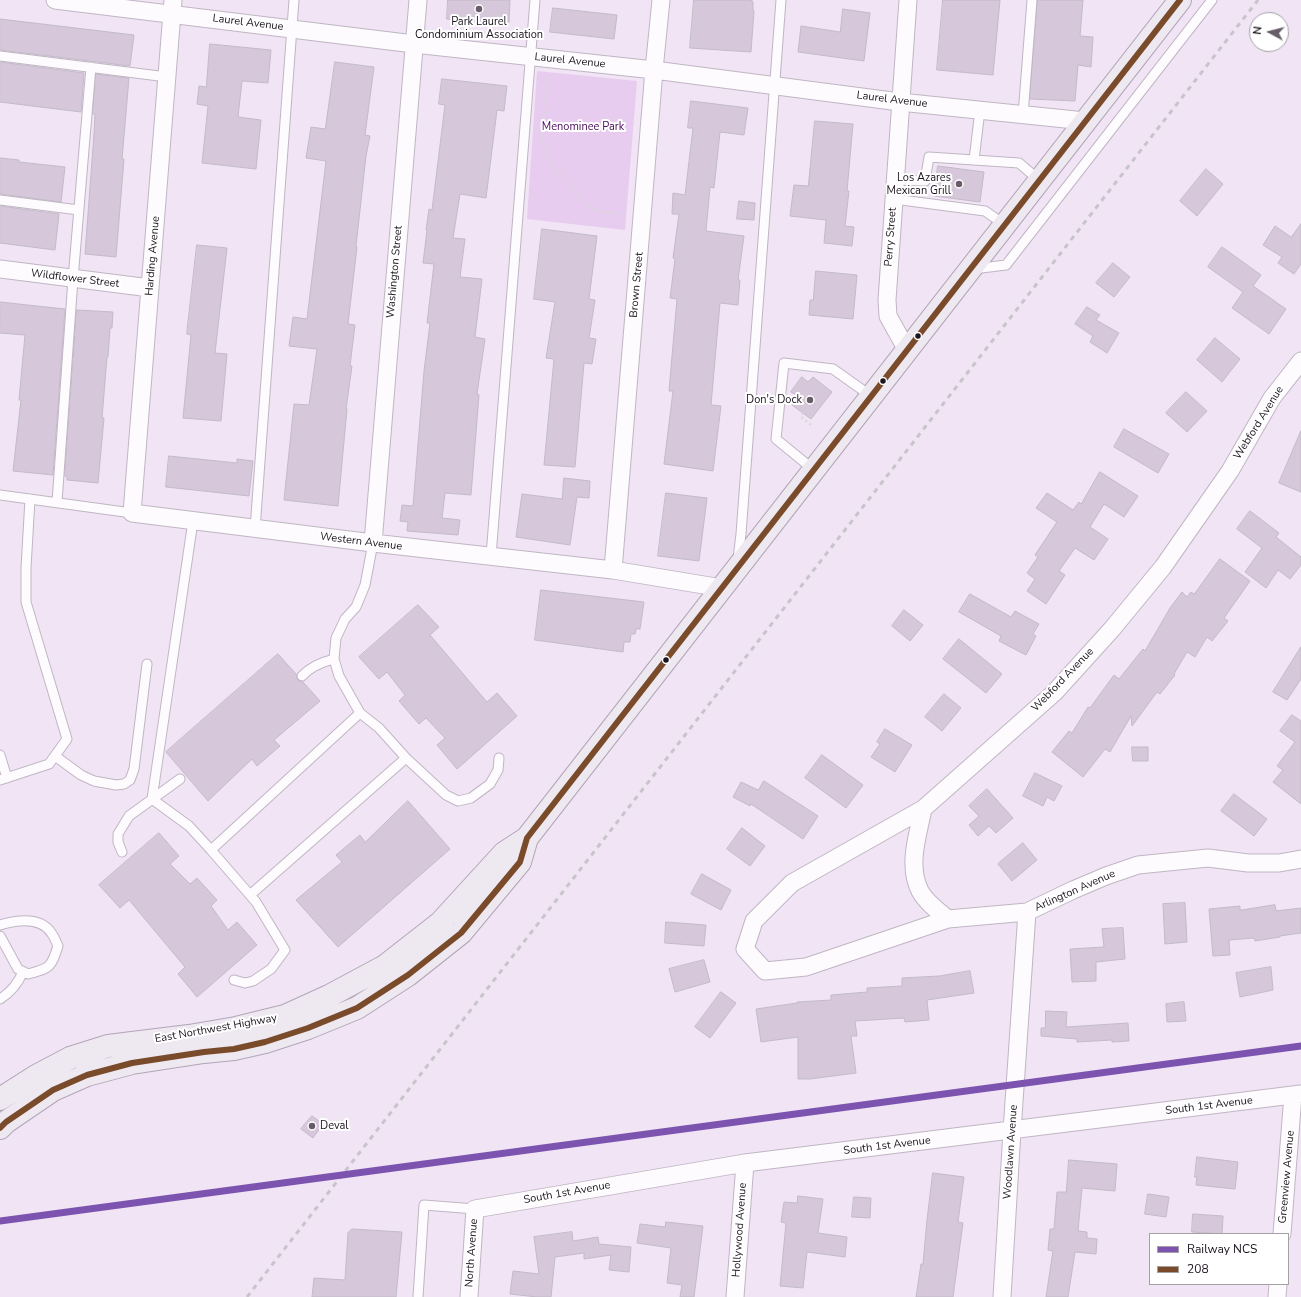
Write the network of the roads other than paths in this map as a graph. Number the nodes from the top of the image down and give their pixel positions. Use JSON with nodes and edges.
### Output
{"nodes":[{"id":1,"x":55,"y":0,"type":"edge"},
{"id":2,"x":294,"y":0,"type":"edge"},
{"id":3,"x":418,"y":0,"type":"edge"},
{"id":4,"x":535,"y":0,"type":"edge"},
{"id":5,"x":661,"y":0,"type":"edge"},
{"id":6,"x":781,"y":0,"type":"edge"},
{"id":7,"x":908,"y":0,"type":"edge"},
{"id":8,"x":1032,"y":0,"type":"edge"},
{"id":9,"x":1180,"y":0,"type":"edge"},
{"id":10,"x":1212,"y":0,"type":"edge"},
{"id":11,"x":172,"y":7,"type":"edge"},
{"id":12,"x":292,"y":29,"type":"junction"},
{"id":13,"x":414,"y":44,"type":"junction"},
{"id":14,"x":0,"y":56,"type":"edge"},
{"id":15,"x":531,"y":57,"type":"junction"},
{"id":16,"x":91,"y":68,"type":"junction"},
{"id":17,"x":654,"y":70,"type":"junction"},
{"id":18,"x":167,"y":77,"type":"junction"},
{"id":19,"x":774,"y":86,"type":"junction"},
{"id":20,"x":900,"y":102,"type":"junction"},
{"id":21,"x":980,"y":110,"type":"junction"},
{"id":22,"x":1023,"y":115,"type":"junction"},
{"id":23,"x":1086,"y":121,"type":"junction"},
{"id":24,"x":974,"y":160,"type":"junction"},
{"id":25,"x":895,"y":180,"type":"junction"},
{"id":26,"x":1039,"y":180,"type":"junction"},
{"id":27,"x":894,"y":199,"type":"junction"},
{"id":28,"x":0,"y":200,"type":"edge"},
{"id":29,"x":79,"y":210,"type":"junction"},
{"id":30,"x":1005,"y":225,"type":"junction"},
{"id":31,"x":0,"y":269,"type":"edge"},
{"id":32,"x":970,"y":270,"type":"junction"},
{"id":33,"x":74,"y":278,"type":"junction"},
{"id":34,"x":150,"y":288,"type":"junction"},
{"id":35,"x":907,"y":350,"type":"junction"},
{"id":36,"x":1301,"y":361,"type":"edge"},
{"id":37,"x":871,"y":396,"type":"junction"},
{"id":38,"x":814,"y":470,"type":"junction"},
{"id":39,"x":0,"y":495,"type":"edge"},
{"id":40,"x":30,"y":499,"type":"junction"},
{"id":41,"x":57,"y":502,"type":"junction"},
{"id":42,"x":132,"y":513,"type":"junction"},
{"id":43,"x":193,"y":521,"type":"junction"},
{"id":44,"x":255,"y":528,"type":"junction"},
{"id":45,"x":373,"y":543,"type":"junction"},
{"id":46,"x":491,"y":556,"type":"junction"},
{"id":47,"x":736,"y":569,"type":"junction"},
{"id":48,"x":613,"y":570,"type":"junction"},
{"id":49,"x":722,"y":588,"type":"junction"},
{"id":50,"x":334,"y":659,"type":"junction"},
{"id":51,"x":147,"y":664,"type":"dead end"},
{"id":52,"x":302,"y":676,"type":"dead end"},
{"id":53,"x":360,"y":713,"type":"junction"},
{"id":54,"x":0,"y":755,"type":"edge"},
{"id":55,"x":55,"y":756,"type":"junction"},
{"id":56,"x":406,"y":758,"type":"junction"},
{"id":57,"x":498,"y":758,"type":"dead end"},
{"id":58,"x":3,"y":779,"type":"edge"},
{"id":59,"x":180,"y":779,"type":"dead end"},
{"id":60,"x":152,"y":799,"type":"junction"},
{"id":61,"x":923,"y":809,"type":"junction"},
{"id":62,"x":527,"y":838,"type":"junction"},
{"id":63,"x":211,"y":850,"type":"junction"},
{"id":64,"x":122,"y":852,"type":"dead end"},
{"id":65,"x":1301,"y":859,"type":"edge"},
{"id":66,"x":250,"y":895,"type":"junction"},
{"id":67,"x":1027,"y":912,"type":"junction"},
{"id":68,"x":948,"y":919,"type":"junction"},
{"id":69,"x":0,"y":925,"type":"edge"},
{"id":70,"x":0,"y":936,"type":"edge"},
{"id":71,"x":745,"y":948,"type":"joint"},
{"id":72,"x":23,"y":972,"type":"junction"},
{"id":73,"x":234,"y":980,"type":"dead end"},
{"id":74,"x":0,"y":1000,"type":"edge"},
{"id":75,"x":1297,"y":1095,"type":"edge"},
{"id":76,"x":0,"y":1099,"type":"edge"},
{"id":77,"x":0,"y":1128,"type":"edge"},
{"id":78,"x":1012,"y":1131,"type":"junction"},
{"id":79,"x":745,"y":1163,"type":"junction"},
{"id":80,"x":475,"y":1209,"type":"junction"},
{"id":81,"x":1282,"y":1233,"type":"edge"},
{"id":82,"x":1278,"y":1285,"type":"edge"},
{"id":83,"x":418,"y":1297,"type":"edge"},
{"id":84,"x":469,"y":1297,"type":"edge"},
{"id":85,"x":735,"y":1297,"type":"edge"},
{"id":86,"x":1002,"y":1297,"type":"edge"},
{"id":87,"x":1277,"y":1297,"type":"edge"}],
"edges":[{"from":1,"to":11,"type":"street","name":"Laurel Avenue"},
{"from":2,"to":12,"type":"lane"},
{"from":3,"to":13,"type":"street","name":"Washington Street"},
{"from":4,"to":15,"type":"lane"},
{"from":5,"to":17,"type":"street","name":"Brown Street"},
{"from":6,"to":19,"type":"lane"},
{"from":7,"to":20,"type":"street","name":"Perry Street"},
{"from":8,"to":22,"type":"lane"},
{"from":9,"to":23,"type":"main road","name":"East Northwest Highway"},
{"from":10,"to":32,"type":"lane"},
{"from":11,"to":12,"type":"street","name":"Laurel Avenue"},
{"from":11,"to":18,"type":"street","name":"Harding Avenue"},
{"from":12,"to":13,"type":"street","name":"Laurel Avenue"},
{"from":12,"to":44,"type":"lane"},
{"from":13,"to":15,"type":"street","name":"Laurel Avenue"},
{"from":13,"to":45,"type":"street","name":"Washington Street"},
{"from":14,"to":16,"type":"lane"},
{"from":15,"to":17,"type":"street","name":"Laurel Avenue"},
{"from":15,"to":46,"type":"lane"},
{"from":16,"to":18,"type":"lane"},
{"from":16,"to":29,"type":"lane"},
{"from":17,"to":19,"type":"street","name":"Laurel Avenue"},
{"from":17,"to":48,"type":"street","name":"Brown Street"},
{"from":18,"to":34,"type":"street","name":"Harding Avenue"},
{"from":19,"to":20,"type":"street","name":"Laurel Avenue"},
{"from":19,"to":47,"type":"lane"},
{"from":20,"to":21,"type":"street","name":"Laurel Avenue"},
{"from":20,"to":25,"type":"street","name":"Perry Street"},
{"from":21,"to":22,"type":"street","name":"Laurel Avenue"},
{"from":21,"to":24,"type":"lane"},
{"from":22,"to":23,"type":"street","name":"Laurel Avenue"},
{"from":23,"to":26,"type":"main road","name":"East Northwest Highway"},
{"from":24,"to":25,"type":"lane"},
{"from":24,"to":26,"type":"lane"},
{"from":25,"to":27,"type":"street","name":"Perry Street"},
{"from":26,"to":30,"type":"main road","name":"East Northwest Highway"},
{"from":27,"to":30,"type":"lane"},
{"from":27,"to":35,"type":"street","name":"Perry Street"},
{"from":28,"to":29,"type":"lane"},
{"from":29,"to":33,"type":"lane"},
{"from":30,"to":32,"type":"main road","name":"East Northwest Highway"},
{"from":31,"to":33,"type":"street","name":"Wildflower Street"},
{"from":32,"to":35,"type":"main road","name":"East Northwest Highway"},
{"from":33,"to":34,"type":"street","name":"Wildflower Street"},
{"from":33,"to":41,"type":"lane"},
{"from":34,"to":42,"type":"street","name":"Harding Avenue"},
{"from":35,"to":37,"type":"main road","name":"East Northwest Highway"},
{"from":36,"to":61,"type":"street","name":"Webford Avenue"},
{"from":37,"to":38,"type":"main road","name":"East Northwest Highway"},
{"from":37,"to":38,"type":"lane"},
{"from":38,"to":47,"type":"main road","name":"East Northwest Highway"},
{"from":39,"to":40,"type":"lane","name":"Western Avenue"},
{"from":40,"to":41,"type":"lane","name":"Western Avenue"},
{"from":40,"to":55,"type":"lane"},
{"from":41,"to":42,"type":"lane","name":"Western Avenue"},
{"from":42,"to":43,"type":"street","name":"Western Avenue"},
{"from":43,"to":44,"type":"street","name":"Western Avenue"},
{"from":43,"to":60,"type":"lane"},
{"from":44,"to":45,"type":"street","name":"Western Avenue"},
{"from":45,"to":46,"type":"street","name":"Western Avenue"},
{"from":45,"to":50,"type":"lane"},
{"from":46,"to":48,"type":"street","name":"Western Avenue"},
{"from":47,"to":49,"type":"main road","name":"East Northwest Highway"},
{"from":48,"to":49,"type":"street","name":"Western Avenue"},
{"from":49,"to":62,"type":"main road","name":"East Northwest Highway"},
{"from":50,"to":52,"type":"lane"},
{"from":50,"to":53,"type":"lane"},
{"from":51,"to":55,"type":"lane"},
{"from":53,"to":56,"type":"lane"},
{"from":53,"to":63,"type":"lane"},
{"from":54,"to":58,"type":"lane"},
{"from":55,"to":58,"type":"lane"},
{"from":56,"to":57,"type":"lane"},
{"from":56,"to":66,"type":"lane"},
{"from":59,"to":60,"type":"lane"},
{"from":60,"to":63,"type":"lane"},
{"from":60,"to":64,"type":"lane"},
{"from":61,"to":68,"type":"street"},
{"from":61,"to":71,"type":"street","name":"Webford Avenue"},
{"from":62,"to":76,"type":"main road","name":"East Northwest Highway"},
{"from":62,"to":77,"type":"main road","name":"East Northwest Highway"},
{"from":63,"to":66,"type":"lane"},
{"from":65,"to":67,"type":"street","name":"Arlington Avenue"},
{"from":66,"to":73,"type":"lane"},
{"from":67,"to":68,"type":"street","name":"Arlington Avenue"},
{"from":67,"to":78,"type":"street","name":"Woodlawn Avenue"},
{"from":68,"to":71,"type":"street","name":"Arlington Avenue"},
{"from":69,"to":72,"type":"lane"},
{"from":70,"to":72,"type":"lane"},
{"from":72,"to":74,"type":"lane"},
{"from":75,"to":78,"type":"street","name":"South 1st Avenue"},
{"from":75,"to":81,"type":"street","name":"Greenview Avenue"},
{"from":78,"to":79,"type":"street","name":"South 1st Avenue"},
{"from":78,"to":86,"type":"street","name":"Woodlawn Avenue"},
{"from":79,"to":80,"type":"street","name":"South 1st Avenue"},
{"from":79,"to":85,"type":"street","name":"Hollywood Avenue"},
{"from":80,"to":83,"type":"lane"},
{"from":80,"to":84,"type":"street","name":"North Avenue"},
{"from":82,"to":87,"type":"street"}]}
